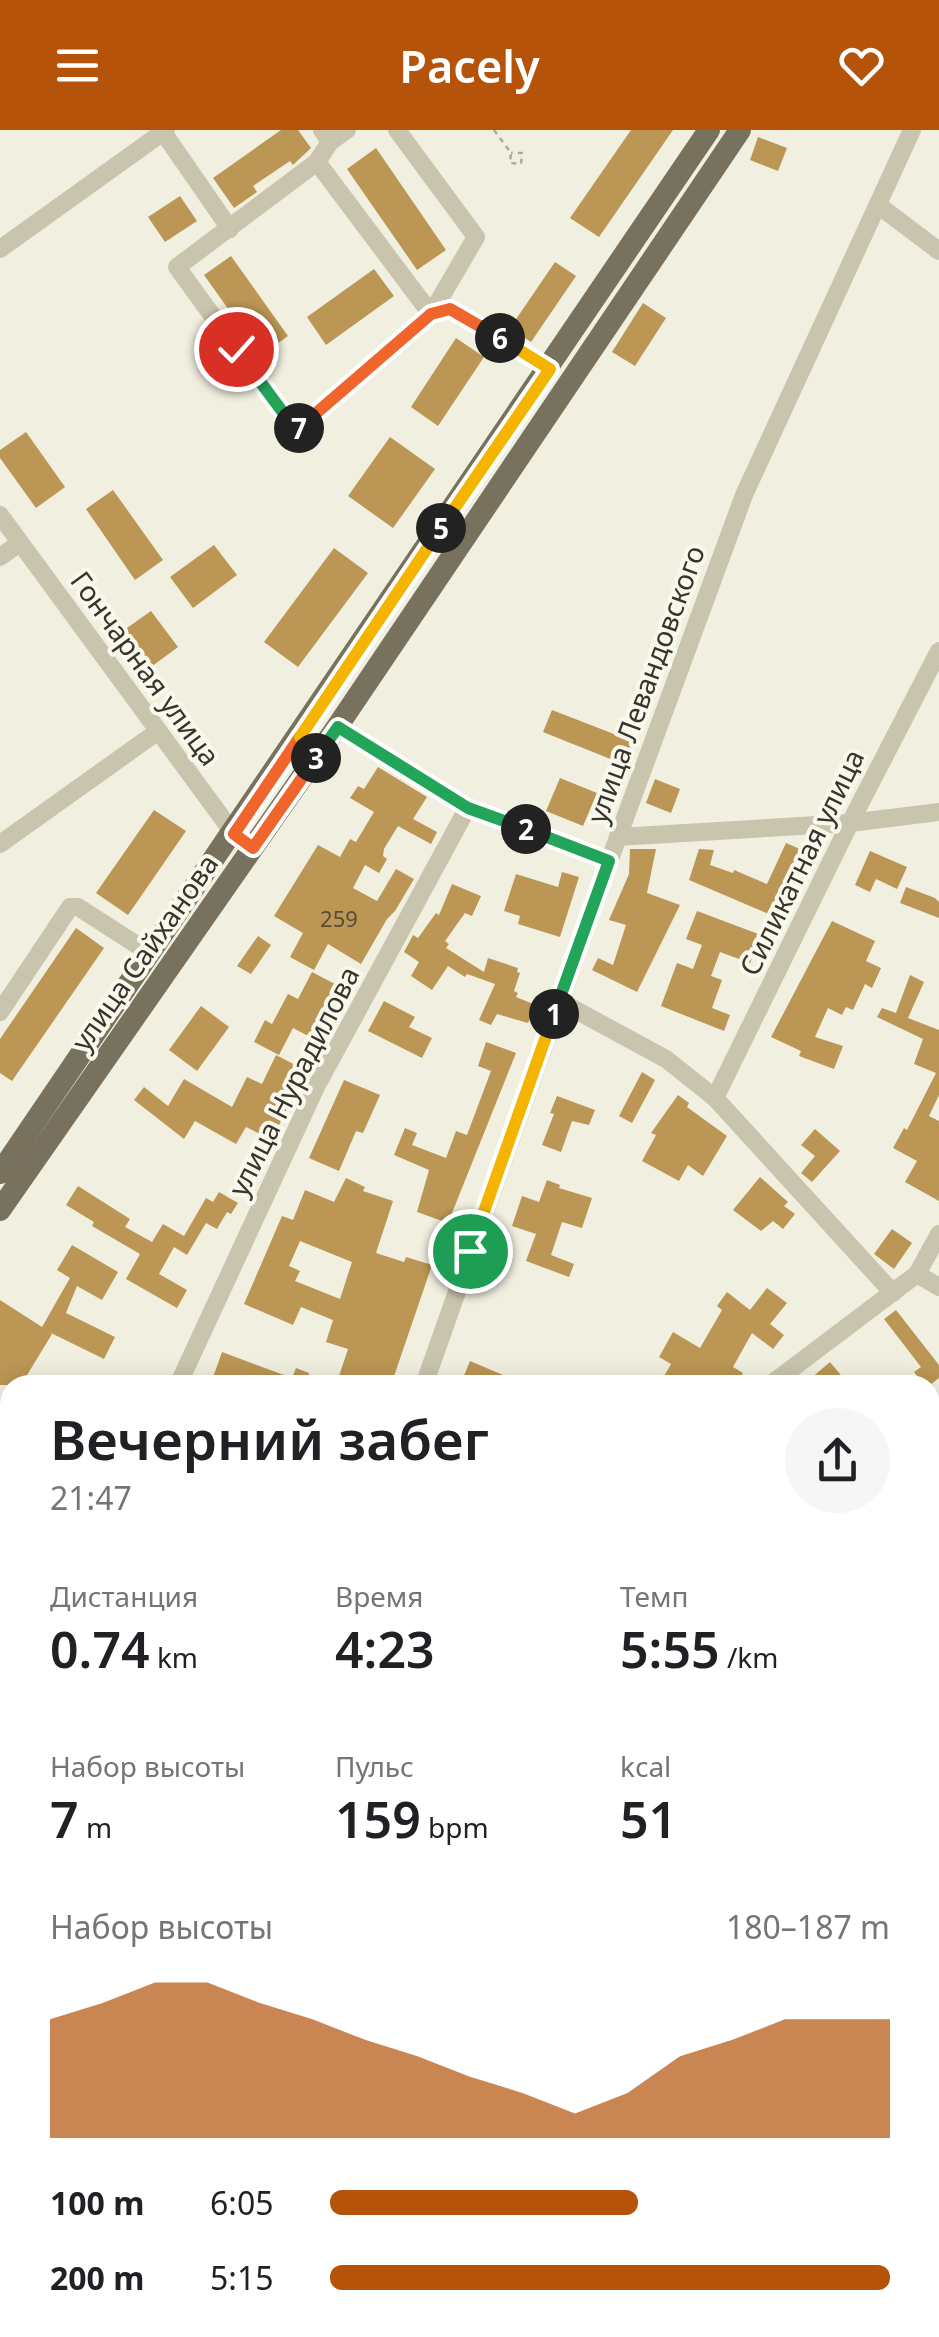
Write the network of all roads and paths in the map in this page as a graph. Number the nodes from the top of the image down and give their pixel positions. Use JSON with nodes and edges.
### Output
{"nodes":[{"id":1,"x":347,"y":130,"type":"edge"},
{"id":2,"x":397,"y":130,"type":"edge"},
{"id":3,"x":494,"y":130,"type":"edge"},
{"id":4,"x":709,"y":130,"type":"edge"},
{"id":5,"x":740,"y":130,"type":"edge"},
{"id":6,"x":912,"y":130,"type":"edge"},
{"id":7,"x":165,"y":131,"type":"edge"},
{"id":8,"x":326,"y":136,"type":"edge"},
{"id":9,"x":511,"y":152,"type":"dead end"},
{"id":10,"x":317,"y":162,"type":"junction"},
{"id":11,"x":878,"y":205,"type":"junction"},
{"id":12,"x":230,"y":230,"type":"junction"},
{"id":13,"x":0,"y":250,"type":"edge"},
{"id":14,"x":939,"y":251,"type":"edge"},
{"id":15,"x":431,"y":314,"type":"junction"},
{"id":16,"x":550,"y":369,"type":"junction"},
{"id":17,"x":0,"y":515,"type":"edge"},
{"id":18,"x":20,"y":542,"type":"junction"},
{"id":19,"x":0,"y":556,"type":"edge"},
{"id":20,"x":939,"y":651,"type":"edge"},
{"id":21,"x":338,"y":727,"type":"junction"},
{"id":22,"x":157,"y":732,"type":"junction"},
{"id":23,"x":468,"y":808,"type":"junction"},
{"id":24,"x":939,"y":812,"type":"edge"},
{"id":25,"x":850,"y":822,"type":"junction"},
{"id":26,"x":234,"y":834,"type":"junction"},
{"id":27,"x":618,"y":837,"type":"junction"},
{"id":28,"x":0,"y":844,"type":"edge"},
{"id":29,"x":253,"y":848,"type":"junction"},
{"id":30,"x":609,"y":861,"type":"junction"},
{"id":31,"x":151,"y":954,"type":"junction"},
{"id":32,"x":559,"y":1001,"type":"junction"},
{"id":33,"x":0,"y":1012,"type":"edge"},
{"id":34,"x":715,"y":1098,"type":"junction"},
{"id":35,"x":0,"y":1173,"type":"edge"},
{"id":36,"x":0,"y":1210,"type":"edge"},
{"id":37,"x":939,"y":1234,"type":"edge"},
{"id":38,"x":917,"y":1274,"type":"junction"},
{"id":39,"x":939,"y":1287,"type":"edge"},
{"id":40,"x":892,"y":1293,"type":"junction"},
{"id":41,"x":183,"y":1375,"type":"edge"},
{"id":42,"x":428,"y":1375,"type":"edge"},
{"id":43,"x":783,"y":1375,"type":"edge"}],
"edges":[{"from":1,"to":8,"type":"street"},
{"from":2,"to":15,"type":"street"},
{"from":3,"to":9,"type":"path"},
{"from":4,"to":16,"type":"main road","name":"улица Сайханова"},
{"from":5,"to":21,"type":"main road","name":"улица Сайханова"},
{"from":6,"to":11,"type":"street","name":"улица Левандовского"},
{"from":7,"to":12,"type":"street"},
{"from":7,"to":13,"type":"street"},
{"from":8,"to":10,"type":"street"},
{"from":10,"to":12,"type":"street"},
{"from":10,"to":15,"type":"street"},
{"from":11,"to":14,"type":"street"},
{"from":11,"to":27,"type":"street","name":"улица Левандовского"},
{"from":12,"to":15,"type":"street"},
{"from":15,"to":16,"type":"street"},
{"from":16,"to":26,"type":"main road","name":"улица Сайханова"},
{"from":17,"to":18,"type":"street","name":"Гончарная улица"},
{"from":18,"to":19,"type":"street"},
{"from":18,"to":22,"type":"street","name":"Гончарная улица"},
{"from":20,"to":25,"type":"street","name":"Силикатная улица"},
{"from":21,"to":23,"type":"street"},
{"from":21,"to":29,"type":"main road","name":"улица Сайханова"},
{"from":22,"to":26,"type":"street","name":"Гончарная улица"},
{"from":22,"to":28,"type":"street"},
{"from":23,"to":30,"type":"street"},
{"from":23,"to":41,"type":"street","name":"улица Нурадилова"},
{"from":24,"to":25,"type":"street"},
{"from":25,"to":27,"type":"street"},
{"from":25,"to":34,"type":"street","name":"Силикатная улица"},
{"from":26,"to":29,"type":"street","name":"Гончарная улица"},
{"from":26,"to":31,"type":"main road","name":"улица Сайханова"},
{"from":27,"to":30,"type":"street","name":"улица Левандовского"},
{"from":29,"to":36,"type":"main road","name":"улица Сайханова"},
{"from":30,"to":32,"type":"street","name":"улица Левандовского"},
{"from":31,"to":33,"type":"street"},
{"from":31,"to":35,"type":"main road","name":"улица Сайханова"},
{"from":32,"to":34,"type":"street"},
{"from":32,"to":42,"type":"street","name":"улица Левандовского"},
{"from":34,"to":40,"type":"street"},
{"from":37,"to":38,"type":"street"},
{"from":38,"to":39,"type":"street"},
{"from":38,"to":40,"type":"street"},
{"from":40,"to":43,"type":"street"}]}
